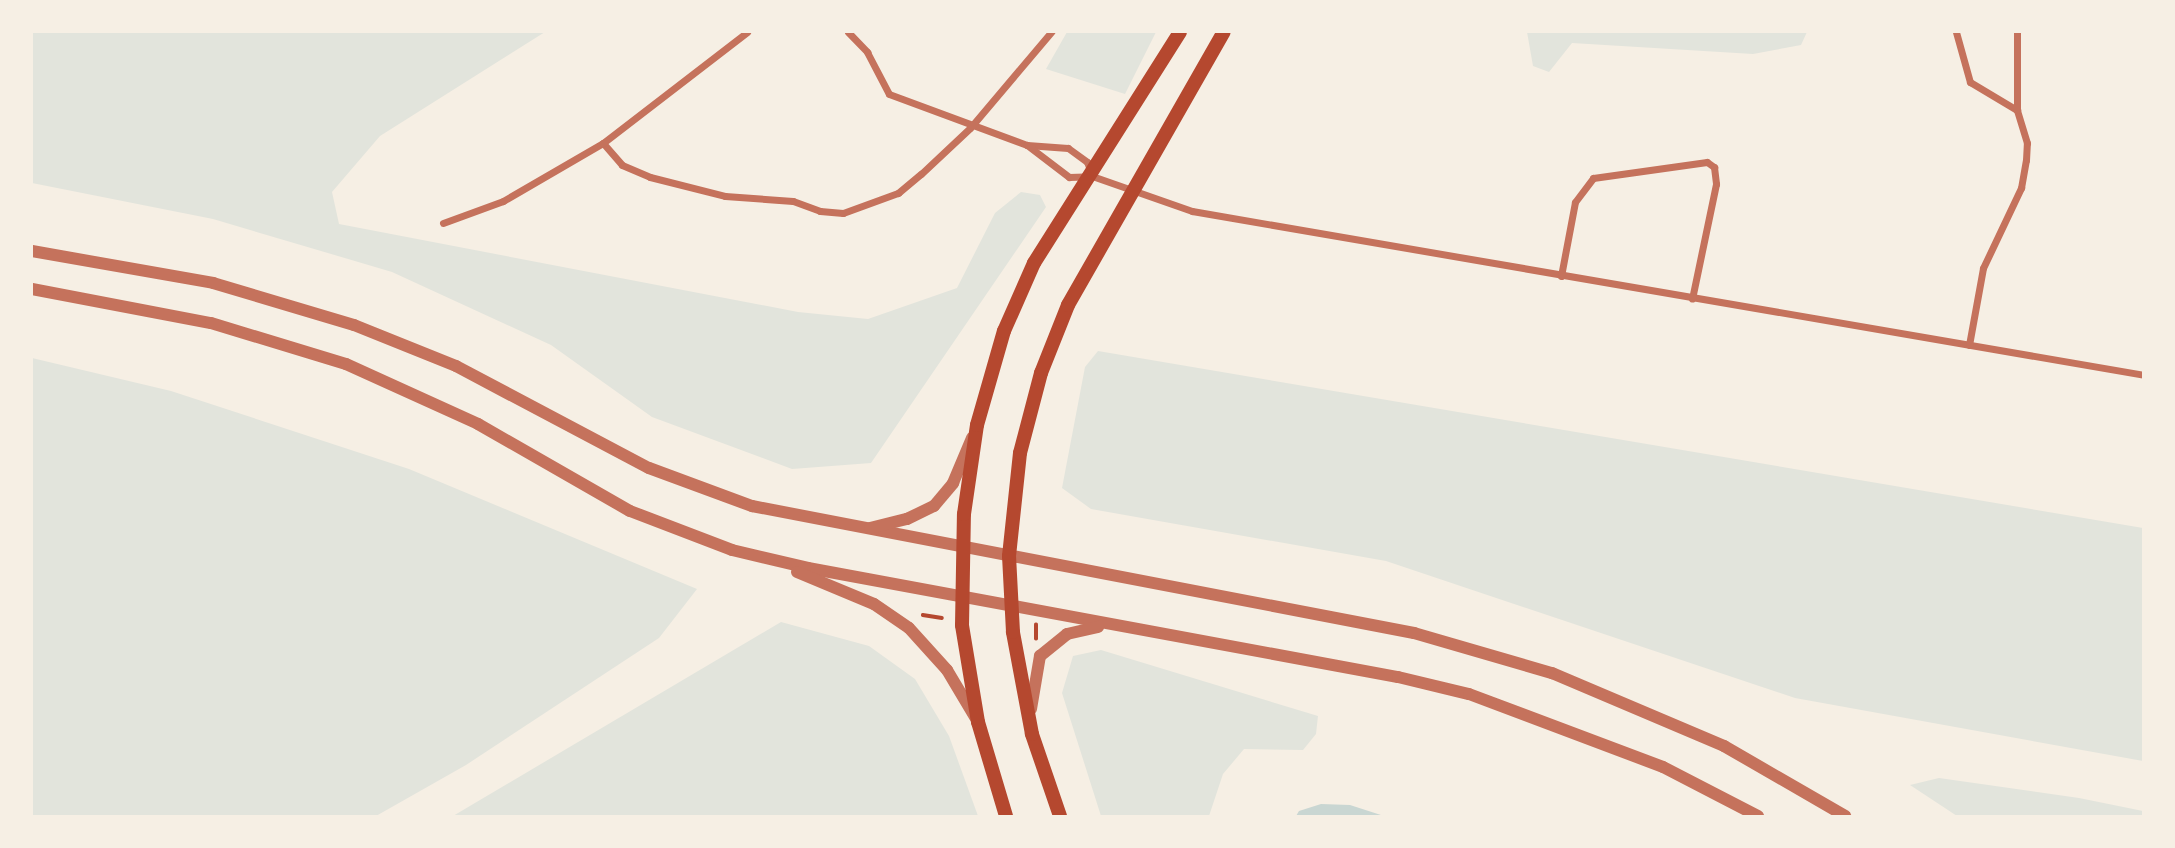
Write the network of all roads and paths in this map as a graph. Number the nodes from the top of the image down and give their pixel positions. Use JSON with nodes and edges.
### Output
{"nodes":[{"id":1,"x":747,"y":32,"type":"edge"},
{"id":2,"x":848,"y":32,"type":"edge"},
{"id":3,"x":1051,"y":32,"type":"edge"},
{"id":4,"x":1180,"y":32,"type":"edge"},
{"id":5,"x":1224,"y":32,"type":"edge"},
{"id":6,"x":1955,"y":32,"type":"edge"},
{"id":7,"x":2017,"y":32,"type":"edge"},
{"id":8,"x":2017,"y":110,"type":"junction"},
{"id":9,"x":970,"y":128,"type":"junction"},
{"id":10,"x":603,"y":143,"type":"junction"},
{"id":11,"x":1027,"y":145,"type":"junction"},
{"id":12,"x":1092,"y":176,"type":"junction"},
{"id":13,"x":1131,"y":190,"type":"junction"},
{"id":14,"x":443,"y":223,"type":"dead end"},
{"id":15,"x":32,"y":251,"type":"edge"},
{"id":16,"x":1561,"y":276,"type":"junction"},
{"id":17,"x":32,"y":289,"type":"edge"},
{"id":18,"x":1692,"y":299,"type":"junction"},
{"id":19,"x":1969,"y":345,"type":"junction"},
{"id":20,"x":2144,"y":375,"type":"edge"},
{"id":21,"x":976,"y":425,"type":"junction"},
{"id":22,"x":862,"y":529,"type":"junction"},
{"id":23,"x":962,"y":547,"type":"junction"},
{"id":24,"x":1009,"y":556,"type":"junction"},
{"id":25,"x":764,"y":559,"type":"junction"},
{"id":26,"x":961,"y":596,"type":"junction"},
{"id":27,"x":925,"y":603,"type":"dead end"},
{"id":28,"x":1010,"y":606,"type":"junction"},
{"id":29,"x":923,"y":615,"type":"junction"},
{"id":30,"x":942,"y":618,"type":"dead end"},
{"id":31,"x":916,"y":620,"type":"dead end"},
{"id":32,"x":1036,"y":625,"type":"dead end"},
{"id":33,"x":1116,"y":625,"type":"junction"},
{"id":34,"x":1036,"y":639,"type":"dead end"},
{"id":35,"x":978,"y":722,"type":"junction"},
{"id":36,"x":1032,"y":734,"type":"junction"},
{"id":37,"x":1006,"y":817,"type":"edge"},
{"id":38,"x":1060,"y":817,"type":"edge"},
{"id":39,"x":1758,"y":817,"type":"edge"},
{"id":40,"x":1845,"y":817,"type":"edge"}],
"edges":[{"from":1,"to":10,"type":"street"},
{"from":2,"to":9,"type":"street"},
{"from":3,"to":9,"type":"street"},
{"from":4,"to":12,"type":"main road"},
{"from":5,"to":13,"type":"main road"},
{"from":6,"to":8,"type":"street"},
{"from":7,"to":8,"type":"street"},
{"from":8,"to":19,"type":"street"},
{"from":9,"to":10,"type":"street"},
{"from":9,"to":11,"type":"street"},
{"from":10,"to":14,"type":"street"},
{"from":11,"to":12,"type":"street"},
{"from":11,"to":12,"type":"street"},
{"from":12,"to":13,"type":"street"},
{"from":12,"to":21,"type":"main road"},
{"from":13,"to":16,"type":"street"},
{"from":13,"to":24,"type":"main road"},
{"from":15,"to":22,"type":"street"},
{"from":16,"to":18,"type":"street"},
{"from":16,"to":18,"type":"street"},
{"from":17,"to":25,"type":"street"},
{"from":18,"to":19,"type":"street"},
{"from":19,"to":20,"type":"street"},
{"from":21,"to":22,"type":"street"},
{"from":21,"to":23,"type":"main road"},
{"from":22,"to":23,"type":"street"},
{"from":23,"to":24,"type":"street"},
{"from":23,"to":26,"type":"main road"},
{"from":24,"to":28,"type":"main road"},
{"from":24,"to":40,"type":"street"},
{"from":25,"to":26,"type":"street"},
{"from":25,"to":35,"type":"street"},
{"from":26,"to":28,"type":"street"},
{"from":26,"to":35,"type":"main road"},
{"from":27,"to":29,"type":"path"},
{"from":28,"to":33,"type":"street"},
{"from":28,"to":36,"type":"main road"},
{"from":29,"to":30,"type":"path"},
{"from":29,"to":31,"type":"path"},
{"from":32,"to":34,"type":"path"},
{"from":33,"to":36,"type":"street"},
{"from":33,"to":39,"type":"street"},
{"from":35,"to":37,"type":"main road"},
{"from":36,"to":38,"type":"main road"}]}
